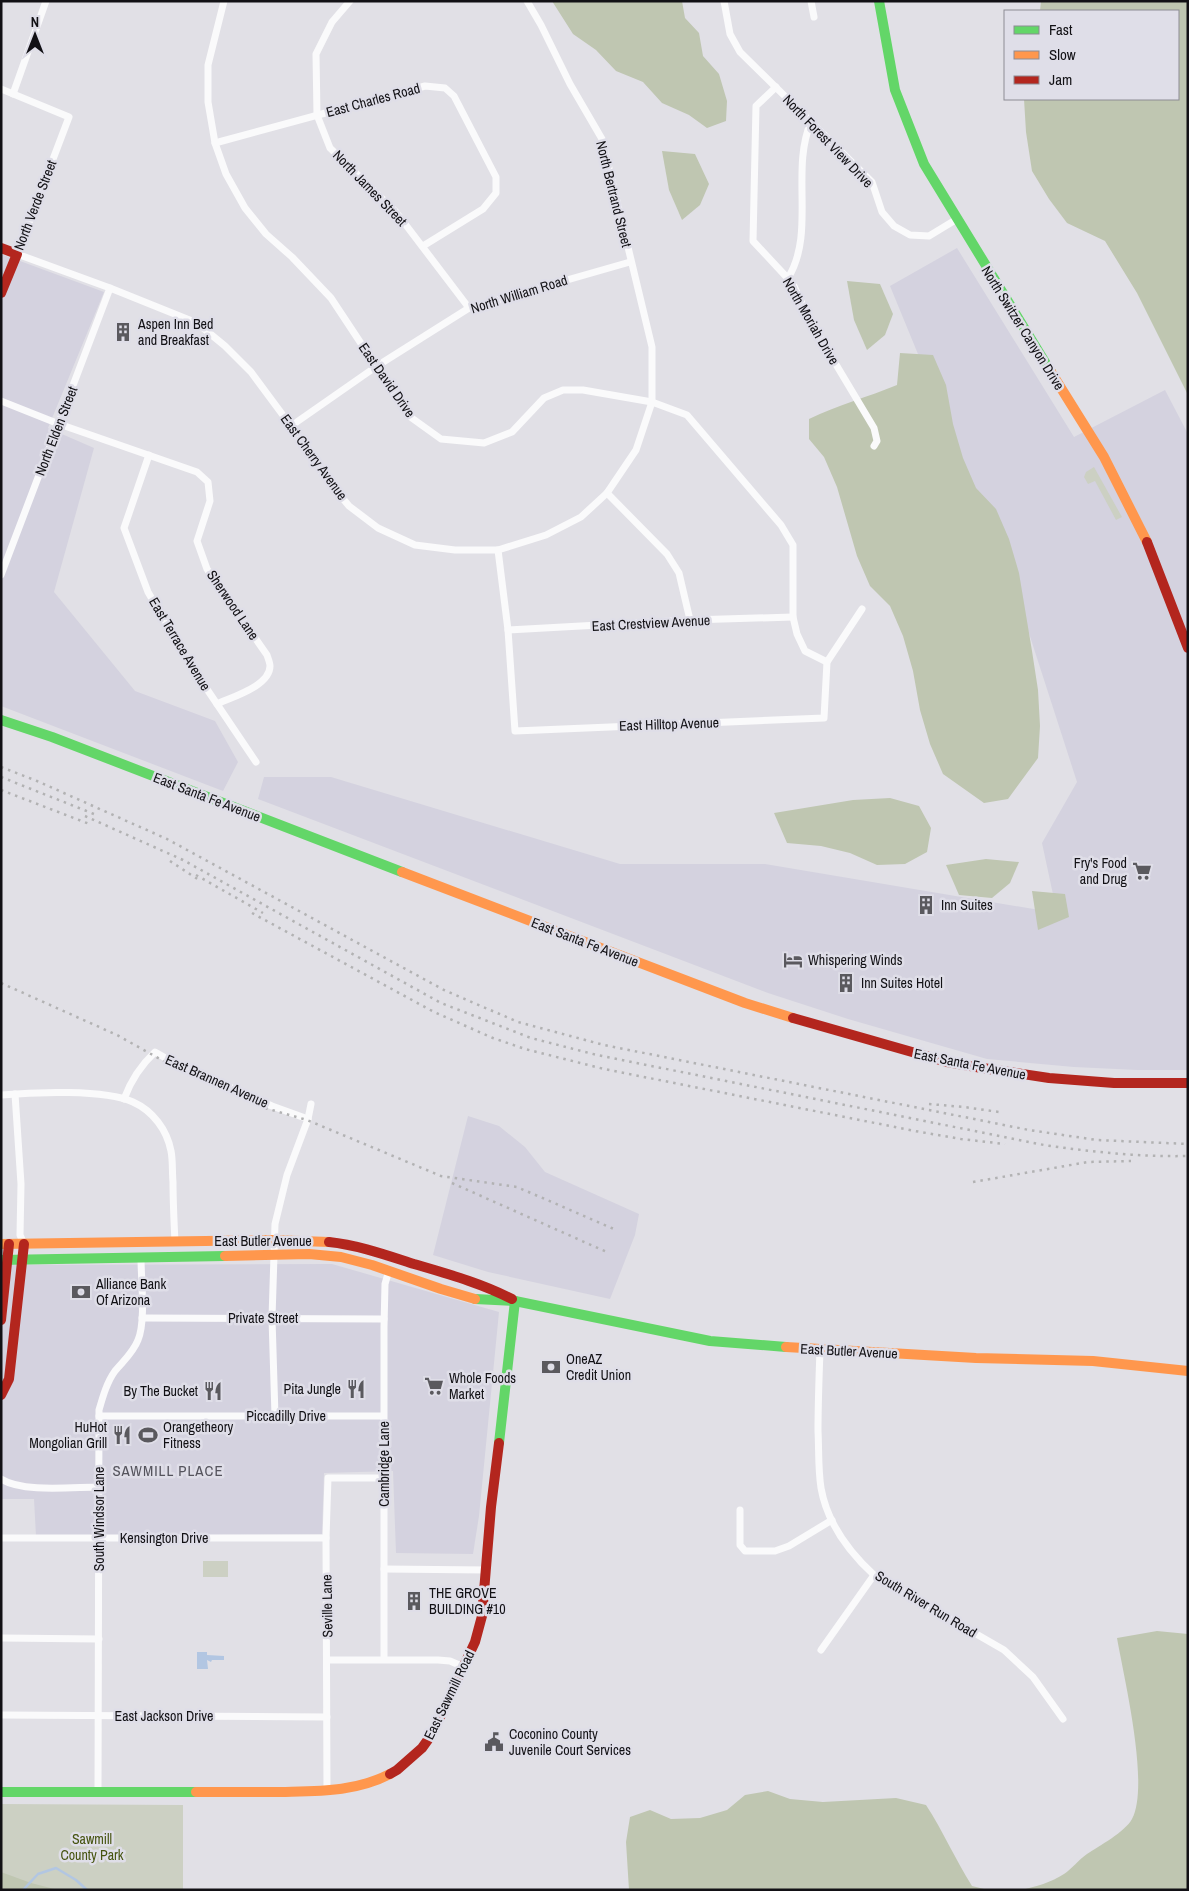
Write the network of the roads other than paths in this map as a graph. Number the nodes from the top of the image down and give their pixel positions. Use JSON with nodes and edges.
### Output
{"nodes":[{"id":1,"x":46,"y":1,"type":"edge"},
{"id":2,"x":224,"y":1,"type":"edge"},
{"id":3,"x":350,"y":1,"type":"edge"},
{"id":4,"x":527,"y":1,"type":"edge"},
{"id":5,"x":724,"y":1,"type":"edge"},
{"id":6,"x":811,"y":1,"type":"edge"},
{"id":7,"x":881,"y":3,"type":"edge"},
{"id":8,"x":814,"y":17,"type":"dead end"},
{"id":9,"x":776,"y":87,"type":"junction"},
{"id":10,"x":1,"y":89,"type":"edge"},
{"id":11,"x":12,"y":94,"type":"junction"},
{"id":12,"x":317,"y":115,"type":"junction"},
{"id":13,"x":811,"y":122,"type":"junction"},
{"id":14,"x":215,"y":143,"type":"junction"},
{"id":15,"x":957,"y":219,"type":"junction"},
{"id":16,"x":423,"y":246,"type":"junction"},
{"id":17,"x":1,"y":248,"type":"edge"},
{"id":18,"x":16,"y":254,"type":"junction"},
{"id":19,"x":630,"y":262,"type":"junction"},
{"id":20,"x":788,"y":278,"type":"junction"},
{"id":21,"x":110,"y":288,"type":"junction"},
{"id":22,"x":1,"y":293,"type":"edge"},
{"id":23,"x":469,"y":308,"type":"junction"},
{"id":24,"x":377,"y":366,"type":"junction"},
{"id":25,"x":1,"y":402,"type":"edge"},
{"id":26,"x":652,"y":402,"type":"junction"},
{"id":27,"x":59,"y":424,"type":"junction"},
{"id":28,"x":291,"y":426,"type":"junction"},
{"id":29,"x":874,"y":446,"type":"dead end"},
{"id":30,"x":149,"y":455,"type":"junction"},
{"id":31,"x":607,"y":493,"type":"junction"},
{"id":32,"x":498,"y":550,"type":"junction"},
{"id":33,"x":4,"y":560,"type":"edge"},
{"id":34,"x":1,"y":575,"type":"edge"},
{"id":35,"x":862,"y":609,"type":"dead end"},
{"id":36,"x":793,"y":617,"type":"junction"},
{"id":37,"x":690,"y":620,"type":"junction"},
{"id":38,"x":508,"y":630,"type":"junction"},
{"id":39,"x":1187,"y":641,"type":"edge"},
{"id":40,"x":827,"y":662,"type":"junction"},
{"id":41,"x":217,"y":704,"type":"junction"},
{"id":42,"x":1,"y":720,"type":"edge"},
{"id":43,"x":256,"y":762,"type":"dead end"},
{"id":44,"x":1188,"y":1083,"type":"edge"},
{"id":45,"x":15,"y":1094,"type":"junction"},
{"id":46,"x":1,"y":1095,"type":"edge"},
{"id":47,"x":124,"y":1099,"type":"junction"},
{"id":48,"x":311,"y":1104,"type":"dead end"},
{"id":49,"x":308,"y":1118,"type":"junction"},
{"id":50,"x":22,"y":1239,"type":"junction"},
{"id":51,"x":273,"y":1240,"type":"junction"},
{"id":52,"x":175,"y":1242,"type":"junction"},
{"id":53,"x":5,"y":1244,"type":"edge"},
{"id":54,"x":273,"y":1255,"type":"junction"},
{"id":55,"x":141,"y":1258,"type":"junction"},
{"id":56,"x":4,"y":1260,"type":"edge"},
{"id":57,"x":23,"y":1260,"type":"junction"},
{"id":58,"x":389,"y":1270,"type":"junction"},
{"id":59,"x":515,"y":1300,"type":"junction"},
{"id":60,"x":142,"y":1318,"type":"junction"},
{"id":61,"x":272,"y":1318,"type":"junction"},
{"id":62,"x":384,"y":1319,"type":"junction"},
{"id":63,"x":1,"y":1320,"type":"edge"},
{"id":64,"x":820,"y":1350,"type":"junction"},
{"id":65,"x":1188,"y":1371,"type":"edge"},
{"id":66,"x":1,"y":1395,"type":"edge"},
{"id":67,"x":100,"y":1416,"type":"junction"},
{"id":68,"x":275,"y":1416,"type":"junction"},
{"id":69,"x":383,"y":1416,"type":"junction"},
{"id":70,"x":1,"y":1478,"type":"edge"},
{"id":71,"x":383,"y":1478,"type":"junction"},
{"id":72,"x":100,"y":1487,"type":"junction"},
{"id":73,"x":740,"y":1510,"type":"dead end"},
{"id":74,"x":832,"y":1520,"type":"junction"},
{"id":75,"x":1,"y":1538,"type":"edge"},
{"id":76,"x":99,"y":1538,"type":"junction"},
{"id":77,"x":326,"y":1538,"type":"junction"},
{"id":78,"x":384,"y":1569,"type":"junction"},
{"id":79,"x":487,"y":1570,"type":"junction"},
{"id":80,"x":874,"y":1575,"type":"junction"},
{"id":81,"x":1,"y":1638,"type":"edge"},
{"id":82,"x":99,"y":1639,"type":"junction"},
{"id":83,"x":822,"y":1650,"type":"dead end"},
{"id":84,"x":384,"y":1659,"type":"junction"},
{"id":85,"x":327,"y":1660,"type":"junction"},
{"id":86,"x":464,"y":1667,"type":"junction"},
{"id":87,"x":1,"y":1716,"type":"edge"},
{"id":88,"x":98,"y":1716,"type":"junction"},
{"id":89,"x":327,"y":1717,"type":"junction"},
{"id":90,"x":1063,"y":1719,"type":"dead end"},
{"id":91,"x":327,"y":1790,"type":"junction"},
{"id":92,"x":1,"y":1792,"type":"edge"},
{"id":93,"x":98,"y":1792,"type":"junction"}],
"edges":[{"from":1,"to":11,"type":"street"},
{"from":2,"to":14,"type":"street","name":"East David Drive"},
{"from":3,"to":12,"type":"street","name":"North James Street"},
{"from":4,"to":19,"type":"street","name":"North Bertrand Street"},
{"from":5,"to":9,"type":"street","name":"North Forest View Drive"},
{"from":6,"to":8,"type":"street"},
{"from":7,"to":15,"type":"main road","name":"North Switzer Canyon Drive"},
{"from":9,"to":13,"type":"street","name":"North Forest View Drive"},
{"from":9,"to":20,"type":"street","name":"North Moriah Drive"},
{"from":10,"to":11,"type":"street"},
{"from":11,"to":18,"type":"street","name":"North Verde Street"},
{"from":12,"to":14,"type":"street","name":"East Charles Road"},
{"from":12,"to":16,"type":"street","name":"North James Street"},
{"from":12,"to":16,"type":"street","name":"East Charles Road"},
{"from":13,"to":15,"type":"street","name":"North Forest View Drive"},
{"from":13,"to":20,"type":"street"},
{"from":14,"to":24,"type":"street","name":"East David Drive"},
{"from":15,"to":39,"type":"main road","name":"North Switzer Canyon Drive"},
{"from":16,"to":23,"type":"street","name":"North James Street"},
{"from":17,"to":18,"type":"main road","name":"East Cherry Avenue"},
{"from":18,"to":21,"type":"street","name":"East Cherry Avenue"},
{"from":18,"to":22,"type":"main road","name":"North Verde Street"},
{"from":19,"to":23,"type":"street","name":"North William Road"},
{"from":19,"to":26,"type":"street","name":"North Bertrand Street"},
{"from":20,"to":29,"type":"street","name":"North Moriah Drive"},
{"from":21,"to":27,"type":"street","name":"North Elden Street"},
{"from":21,"to":28,"type":"street","name":"East Cherry Avenue"},
{"from":23,"to":24,"type":"street","name":"North William Road"},
{"from":24,"to":26,"type":"street","name":"East David Drive"},
{"from":24,"to":28,"type":"street","name":"North William Road"},
{"from":25,"to":27,"type":"street"},
{"from":26,"to":31,"type":"street","name":"East Cherry Avenue"},
{"from":26,"to":36,"type":"street","name":"East David Drive"},
{"from":27,"to":30,"type":"street"},
{"from":27,"to":33,"type":"street","name":"North Elden Street"},
{"from":28,"to":32,"type":"street","name":"East Cherry Avenue"},
{"from":30,"to":41,"type":"street","name":"East Terrace Avenue"},
{"from":30,"to":41,"type":"street","name":"Sherwood Lane"},
{"from":31,"to":32,"type":"street","name":"East Cherry Avenue"},
{"from":31,"to":37,"type":"street"},
{"from":32,"to":38,"type":"street"},
{"from":33,"to":34,"type":"street","name":"North Elden Street"},
{"from":35,"to":40,"type":"street"},
{"from":36,"to":37,"type":"street","name":"East Crestview Avenue"},
{"from":36,"to":40,"type":"street","name":"East David Drive"},
{"from":37,"to":38,"type":"street","name":"East Crestview Avenue"},
{"from":38,"to":40,"type":"street","name":"East Hilltop Avenue"},
{"from":41,"to":43,"type":"street","name":"East Terrace Avenue"},
{"from":42,"to":44,"type":"main road","name":"East Santa Fe Avenue"},
{"from":45,"to":46,"type":"street"},
{"from":45,"to":47,"type":"street"},
{"from":45,"to":50,"type":"street"},
{"from":47,"to":49,"type":"street","name":"East Brannen Avenue"},
{"from":47,"to":52,"type":"street"},
{"from":48,"to":49,"type":"street"},
{"from":49,"to":51,"type":"street"},
{"from":50,"to":52,"type":"main road","name":"East Butler Avenue"},
{"from":50,"to":53,"type":"main road","name":"East Butler Avenue"},
{"from":50,"to":57,"type":"main road"},
{"from":51,"to":52,"type":"main road","name":"East Butler Avenue"},
{"from":51,"to":54,"type":"street"},
{"from":51,"to":59,"type":"main road","name":"East Butler Avenue"},
{"from":53,"to":56,"type":"main road"},
{"from":54,"to":55,"type":"main road","name":"East Butler Avenue"},
{"from":54,"to":58,"type":"main road","name":"East Butler Avenue"},
{"from":54,"to":61,"type":"street"},
{"from":55,"to":57,"type":"main road","name":"East Butler Avenue"},
{"from":55,"to":60,"type":"street","name":"South Windsor Lane"},
{"from":56,"to":57,"type":"main road","name":"East Butler Avenue"},
{"from":56,"to":63,"type":"main road"},
{"from":57,"to":66,"type":"main road"},
{"from":58,"to":59,"type":"main road","name":"East Butler Avenue"},
{"from":58,"to":62,"type":"street","name":"Cambridge Lane"},
{"from":59,"to":64,"type":"main road","name":"East Butler Avenue"},
{"from":59,"to":79,"type":"main road","name":"East Sawmill Road"},
{"from":60,"to":61,"type":"street","name":"Private Street"},
{"from":60,"to":67,"type":"street","name":"South Windsor Lane"},
{"from":61,"to":62,"type":"street","name":"Private Street"},
{"from":61,"to":68,"type":"street"},
{"from":62,"to":69,"type":"street","name":"Cambridge Lane"},
{"from":64,"to":65,"type":"main road","name":"East Butler Avenue"},
{"from":64,"to":74,"type":"street","name":"South River Run Road"},
{"from":67,"to":68,"type":"street","name":"Piccadilly Drive"},
{"from":67,"to":72,"type":"street","name":"South Windsor Lane"},
{"from":68,"to":69,"type":"street","name":"Piccadilly Drive"},
{"from":69,"to":71,"type":"street","name":"Cambridge Lane"},
{"from":70,"to":72,"type":"street"},
{"from":71,"to":77,"type":"street","name":"Seville Lane"},
{"from":71,"to":78,"type":"street","name":"Cambridge Lane"},
{"from":72,"to":76,"type":"street","name":"South Windsor Lane"},
{"from":73,"to":74,"type":"street"},
{"from":74,"to":80,"type":"street","name":"South River Run Road"},
{"from":75,"to":76,"type":"street","name":"Kensington Drive"},
{"from":76,"to":77,"type":"street","name":"Kensington Drive"},
{"from":76,"to":82,"type":"street","name":"South Windsor Lane"},
{"from":77,"to":85,"type":"street","name":"Seville Lane"},
{"from":78,"to":79,"type":"street"},
{"from":78,"to":84,"type":"street","name":"Cambridge Lane"},
{"from":79,"to":86,"type":"main road","name":"East Sawmill Road"},
{"from":80,"to":83,"type":"street"},
{"from":80,"to":90,"type":"street","name":"South River Run Road"},
{"from":81,"to":82,"type":"street"},
{"from":82,"to":88,"type":"street","name":"South Windsor Lane"},
{"from":84,"to":85,"type":"street"},
{"from":84,"to":86,"type":"street"},
{"from":85,"to":89,"type":"street","name":"Seville Lane"},
{"from":86,"to":91,"type":"main road","name":"East Sawmill Road"},
{"from":87,"to":88,"type":"street","name":"East Jackson Drive"},
{"from":88,"to":89,"type":"street","name":"East Jackson Drive"},
{"from":88,"to":93,"type":"street","name":"South Windsor Lane"},
{"from":89,"to":91,"type":"street","name":"Seville Lane"},
{"from":91,"to":93,"type":"main road","name":"East Sawmill Road"},
{"from":92,"to":93,"type":"main road","name":"East Sawmill Road"}]}
